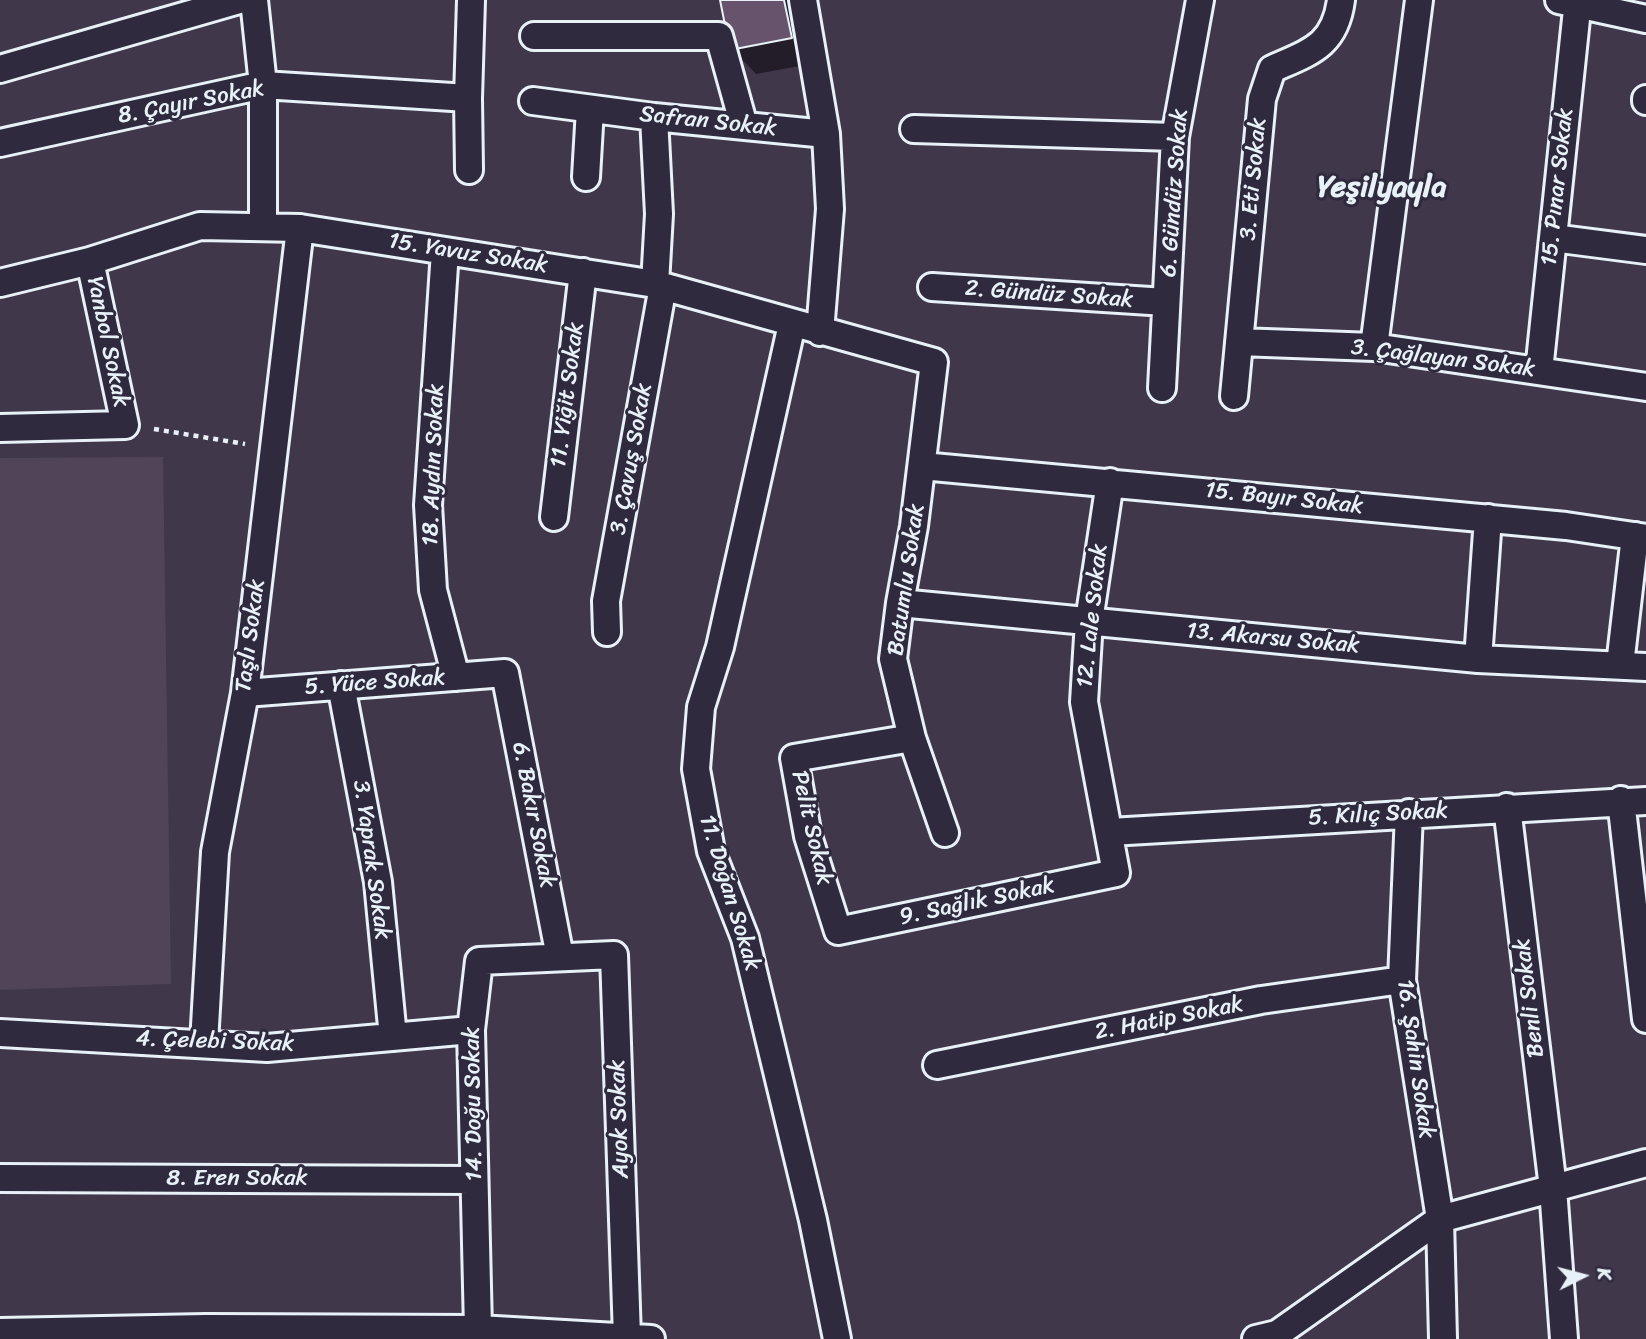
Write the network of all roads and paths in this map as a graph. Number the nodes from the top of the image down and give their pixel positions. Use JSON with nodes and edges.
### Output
{"nodes":[{"id":1,"x":239,"y":0,"type":"edge"},
{"id":2,"x":254,"y":0,"type":"edge"},
{"id":3,"x":471,"y":0,"type":"edge"},
{"id":4,"x":803,"y":0,"type":"edge"},
{"id":5,"x":1200,"y":0,"type":"edge"},
{"id":6,"x":1341,"y":0,"type":"edge"},
{"id":7,"x":1419,"y":0,"type":"edge"},
{"id":8,"x":1571,"y":1,"type":"edge"},
{"id":9,"x":1646,"y":19,"type":"edge"},
{"id":10,"x":534,"y":36,"type":"dead end"},
{"id":11,"x":0,"y":69,"type":"edge"},
{"id":12,"x":263,"y":85,"type":"junction"},
{"id":13,"x":468,"y":98,"type":"junction"},
{"id":14,"x":533,"y":101,"type":"dead end"},
{"id":15,"x":590,"y":109,"type":"junction"},
{"id":16,"x":654,"y":117,"type":"junction"},
{"id":17,"x":744,"y":126,"type":"junction"},
{"id":18,"x":914,"y":129,"type":"dead end"},
{"id":19,"x":826,"y":134,"type":"junction"},
{"id":20,"x":1175,"y":137,"type":"junction"},
{"id":21,"x":0,"y":143,"type":"edge"},
{"id":22,"x":469,"y":170,"type":"dead end"},
{"id":23,"x":586,"y":177,"type":"dead end"},
{"id":24,"x":263,"y":226,"type":"junction"},
{"id":25,"x":300,"y":228,"type":"junction"},
{"id":26,"x":1553,"y":238,"type":"junction"},
{"id":27,"x":1646,"y":250,"type":"edge"},
{"id":28,"x":445,"y":251,"type":"junction"},
{"id":29,"x":90,"y":261,"type":"junction"},
{"id":30,"x":583,"y":272,"type":"junction"},
{"id":31,"x":0,"y":283,"type":"edge"},
{"id":32,"x":659,"y":285,"type":"junction"},
{"id":33,"x":932,"y":287,"type":"dead end"},
{"id":34,"x":1166,"y":302,"type":"junction"},
{"id":35,"x":792,"y":324,"type":"junction"},
{"id":36,"x":820,"y":332,"type":"junction"},
{"id":37,"x":1239,"y":342,"type":"junction"},
{"id":38,"x":1374,"y":346,"type":"junction"},
{"id":39,"x":933,"y":362,"type":"joint"},
{"id":40,"x":1539,"y":371,"type":"junction"},
{"id":41,"x":1646,"y":387,"type":"edge"},
{"id":42,"x":1162,"y":388,"type":"dead end"},
{"id":43,"x":1234,"y":396,"type":"dead end"},
{"id":44,"x":0,"y":428,"type":"edge"},
{"id":45,"x":175,"y":433,"type":"dead end"},
{"id":46,"x":274,"y":449,"type":"junction"},
{"id":47,"x":922,"y":466,"type":"junction"},
{"id":48,"x":1110,"y":482,"type":"junction"},
{"id":49,"x":554,"y":517,"type":"dead end"},
{"id":50,"x":1488,"y":519,"type":"junction"},
{"id":51,"x":1640,"y":537,"type":"edge"},
{"id":52,"x":900,"y":603,"type":"junction"},
{"id":53,"x":1089,"y":621,"type":"junction"},
{"id":54,"x":607,"y":632,"type":"dead end"},
{"id":55,"x":1478,"y":659,"type":"junction"},
{"id":56,"x":1633,"y":666,"type":"edge"},
{"id":57,"x":505,"y":673,"type":"joint"},
{"id":58,"x":456,"y":677,"type":"junction"},
{"id":59,"x":341,"y":685,"type":"junction"},
{"id":60,"x":245,"y":693,"type":"junction"},
{"id":61,"x":912,"y":738,"type":"junction"},
{"id":62,"x":1634,"y":801,"type":"edge"},
{"id":63,"x":1507,"y":807,"type":"junction"},
{"id":64,"x":1409,"y":813,"type":"junction"},
{"id":65,"x":1110,"y":832,"type":"junction"},
{"id":66,"x":945,"y":833,"type":"dead end"},
{"id":67,"x":1116,"y":873,"type":"joint"},
{"id":68,"x":838,"y":931,"type":"joint"},
{"id":69,"x":560,"y":957,"type":"junction"},
{"id":70,"x":1402,"y":980,"type":"junction"},
{"id":71,"x":1646,"y":1019,"type":"edge"},
{"id":72,"x":471,"y":1030,"type":"junction"},
{"id":73,"x":0,"y":1033,"type":"edge"},
{"id":74,"x":393,"y":1037,"type":"junction"},
{"id":75,"x":204,"y":1043,"type":"junction"},
{"id":76,"x":937,"y":1065,"type":"dead end"},
{"id":77,"x":1646,"y":1163,"type":"edge"},
{"id":78,"x":0,"y":1178,"type":"edge"},
{"id":79,"x":474,"y":1180,"type":"junction"},
{"id":80,"x":1553,"y":1188,"type":"junction"},
{"id":81,"x":1440,"y":1219,"type":"junction"},
{"id":82,"x":478,"y":1329,"type":"junction"},
{"id":83,"x":0,"y":1332,"type":"edge"},
{"id":84,"x":206,"y":1334,"type":"edge"},
{"id":85,"x":331,"y":1334,"type":"edge"},
{"id":86,"x":419,"y":1334,"type":"edge"},
{"id":87,"x":94,"y":1335,"type":"edge"},
{"id":88,"x":570,"y":1336,"type":"edge"},
{"id":89,"x":1270,"y":1337,"type":"edge"},
{"id":90,"x":639,"y":1338,"type":"edge"},
{"id":91,"x":837,"y":1339,"type":"edge"},
{"id":92,"x":1443,"y":1339,"type":"edge"},
{"id":93,"x":1564,"y":1339,"type":"edge"}],
"edges":[{"from":1,"to":11,"type":"street"},
{"from":2,"to":12,"type":"street"},
{"from":3,"to":13,"type":"street"},
{"from":4,"to":19,"type":"street"},
{"from":5,"to":20,"type":"street","name":"6. Gündüz Sokak"},
{"from":6,"to":37,"type":"street","name":"3. Eti Sokak"},
{"from":7,"to":38,"type":"street"},
{"from":8,"to":9,"type":"street"},
{"from":8,"to":26,"type":"street","name":"15. Pınar Sokak"},
{"from":10,"to":17,"type":"street"},
{"from":12,"to":13,"type":"street","name":"8. Çayır Sokak"},
{"from":12,"to":21,"type":"street","name":"8. Çayır Sokak"},
{"from":12,"to":24,"type":"street"},
{"from":13,"to":22,"type":"street"},
{"from":14,"to":15,"type":"street","name":"Safran Sokak"},
{"from":15,"to":16,"type":"street","name":"Safran Sokak"},
{"from":15,"to":23,"type":"street"},
{"from":16,"to":17,"type":"street","name":"Safran Sokak"},
{"from":16,"to":32,"type":"street","name":"3. Çavuş Sokak"},
{"from":17,"to":19,"type":"street","name":"Safran Sokak"},
{"from":18,"to":20,"type":"street"},
{"from":19,"to":36,"type":"street"},
{"from":20,"to":34,"type":"street","name":"6. Gündüz Sokak"},
{"from":24,"to":25,"type":"street","name":"15. Yavuz Sokak"},
{"from":24,"to":29,"type":"street","name":"15. Yavuz Sokak"},
{"from":25,"to":28,"type":"street","name":"15. Yavuz Sokak"},
{"from":25,"to":46,"type":"street","name":"Taşlı Sokak"},
{"from":26,"to":27,"type":"street"},
{"from":26,"to":40,"type":"street","name":"15. Pınar Sokak"},
{"from":28,"to":30,"type":"street","name":"15. Yavuz Sokak"},
{"from":28,"to":58,"type":"street","name":"18. Aydın Sokak"},
{"from":29,"to":31,"type":"street","name":"15. Yavuz Sokak"},
{"from":29,"to":44,"type":"street","name":"Yanbol Sokak"},
{"from":30,"to":32,"type":"street","name":"15. Yavuz Sokak"},
{"from":30,"to":49,"type":"street","name":"11. Yiğit Sokak"},
{"from":32,"to":35,"type":"street","name":"15. Yavuz Sokak"},
{"from":32,"to":54,"type":"street","name":"3. Çavuş Sokak"},
{"from":33,"to":34,"type":"street","name":"2. Gündüz Sokak"},
{"from":34,"to":42,"type":"street","name":"6. Gündüz Sokak"},
{"from":35,"to":36,"type":"street","name":"15. Yavuz Sokak"},
{"from":35,"to":91,"type":"street","name":"11. Doğan Sokak"},
{"from":36,"to":39,"type":"street","name":"15. Yavuz Sokak"},
{"from":37,"to":38,"type":"street","name":"3. Çağlayan Sokak"},
{"from":37,"to":43,"type":"street","name":"3. Eti Sokak"},
{"from":38,"to":40,"type":"street","name":"3. Çağlayan Sokak"},
{"from":39,"to":47,"type":"street","name":"Batumlu Sokak"},
{"from":40,"to":41,"type":"street","name":"3. Çağlayan Sokak"},
{"from":45,"to":46,"type":"path"},
{"from":46,"to":60,"type":"street","name":"Taşlı Sokak"},
{"from":47,"to":48,"type":"street","name":"15. Bayır Sokak"},
{"from":47,"to":52,"type":"street","name":"Batumlu Sokak"},
{"from":48,"to":50,"type":"street","name":"15. Bayır Sokak"},
{"from":48,"to":53,"type":"street","name":"12. Lale Sokak"},
{"from":50,"to":51,"type":"street","name":"15. Bayır Sokak"},
{"from":50,"to":55,"type":"street"},
{"from":51,"to":56,"type":"street"},
{"from":52,"to":53,"type":"street","name":"13. Akarsu Sokak"},
{"from":52,"to":61,"type":"street","name":"Batumlu Sokak"},
{"from":53,"to":55,"type":"street","name":"13. Akarsu Sokak"},
{"from":53,"to":65,"type":"street","name":"12. Lale Sokak"},
{"from":55,"to":56,"type":"street","name":"13. Akarsu Sokak"},
{"from":57,"to":58,"type":"street","name":"5. Yüce Sokak"},
{"from":57,"to":69,"type":"street","name":"6. Bakır Sokak"},
{"from":58,"to":59,"type":"street","name":"5. Yüce Sokak"},
{"from":59,"to":60,"type":"street","name":"5. Yüce Sokak"},
{"from":59,"to":74,"type":"street","name":"3. Yaprak Sokak"},
{"from":60,"to":75,"type":"street","name":"Taşlı Sokak"},
{"from":61,"to":66,"type":"street","name":"Batumlu Sokak"},
{"from":61,"to":68,"type":"street","name":"Pelit Sokak"},
{"from":62,"to":63,"type":"street","name":"5. Kılıç Sokak"},
{"from":62,"to":71,"type":"street"},
{"from":63,"to":64,"type":"street","name":"5. Kılıç Sokak"},
{"from":63,"to":80,"type":"street","name":"Benli Sokak"},
{"from":64,"to":65,"type":"street","name":"5. Kılıç Sokak"},
{"from":64,"to":70,"type":"street","name":"16. Şahin Sokak"},
{"from":65,"to":67,"type":"street","name":"12. Lale Sokak"},
{"from":67,"to":68,"type":"street","name":"9. Sağlık Sokak"},
{"from":69,"to":72,"type":"street","name":"14. Doğu Sokak"},
{"from":69,"to":90,"type":"street","name":"Ayok Sokak"},
{"from":70,"to":76,"type":"street","name":"2. Hatip Sokak"},
{"from":70,"to":81,"type":"street","name":"16. Şahin Sokak"},
{"from":72,"to":74,"type":"street","name":"4. Çelebi Sokak"},
{"from":72,"to":79,"type":"street","name":"14. Doğu Sokak"},
{"from":73,"to":75,"type":"street","name":"4. Çelebi Sokak"},
{"from":74,"to":75,"type":"street","name":"4. Çelebi Sokak"},
{"from":77,"to":80,"type":"street"},
{"from":78,"to":79,"type":"street","name":"8. Eren Sokak"},
{"from":79,"to":82,"type":"street","name":"14. Doğu Sokak"},
{"from":80,"to":81,"type":"street"},
{"from":80,"to":93,"type":"street","name":"Benli Sokak"},
{"from":81,"to":89,"type":"street"},
{"from":81,"to":92,"type":"street","name":"16. Şahin Sokak"},
{"from":82,"to":86,"type":"street"},
{"from":82,"to":88,"type":"street"},
{"from":83,"to":87,"type":"street"},
{"from":84,"to":85,"type":"street"},
{"from":84,"to":87,"type":"street"},
{"from":85,"to":86,"type":"street"},
{"from":88,"to":90,"type":"street"}]}
